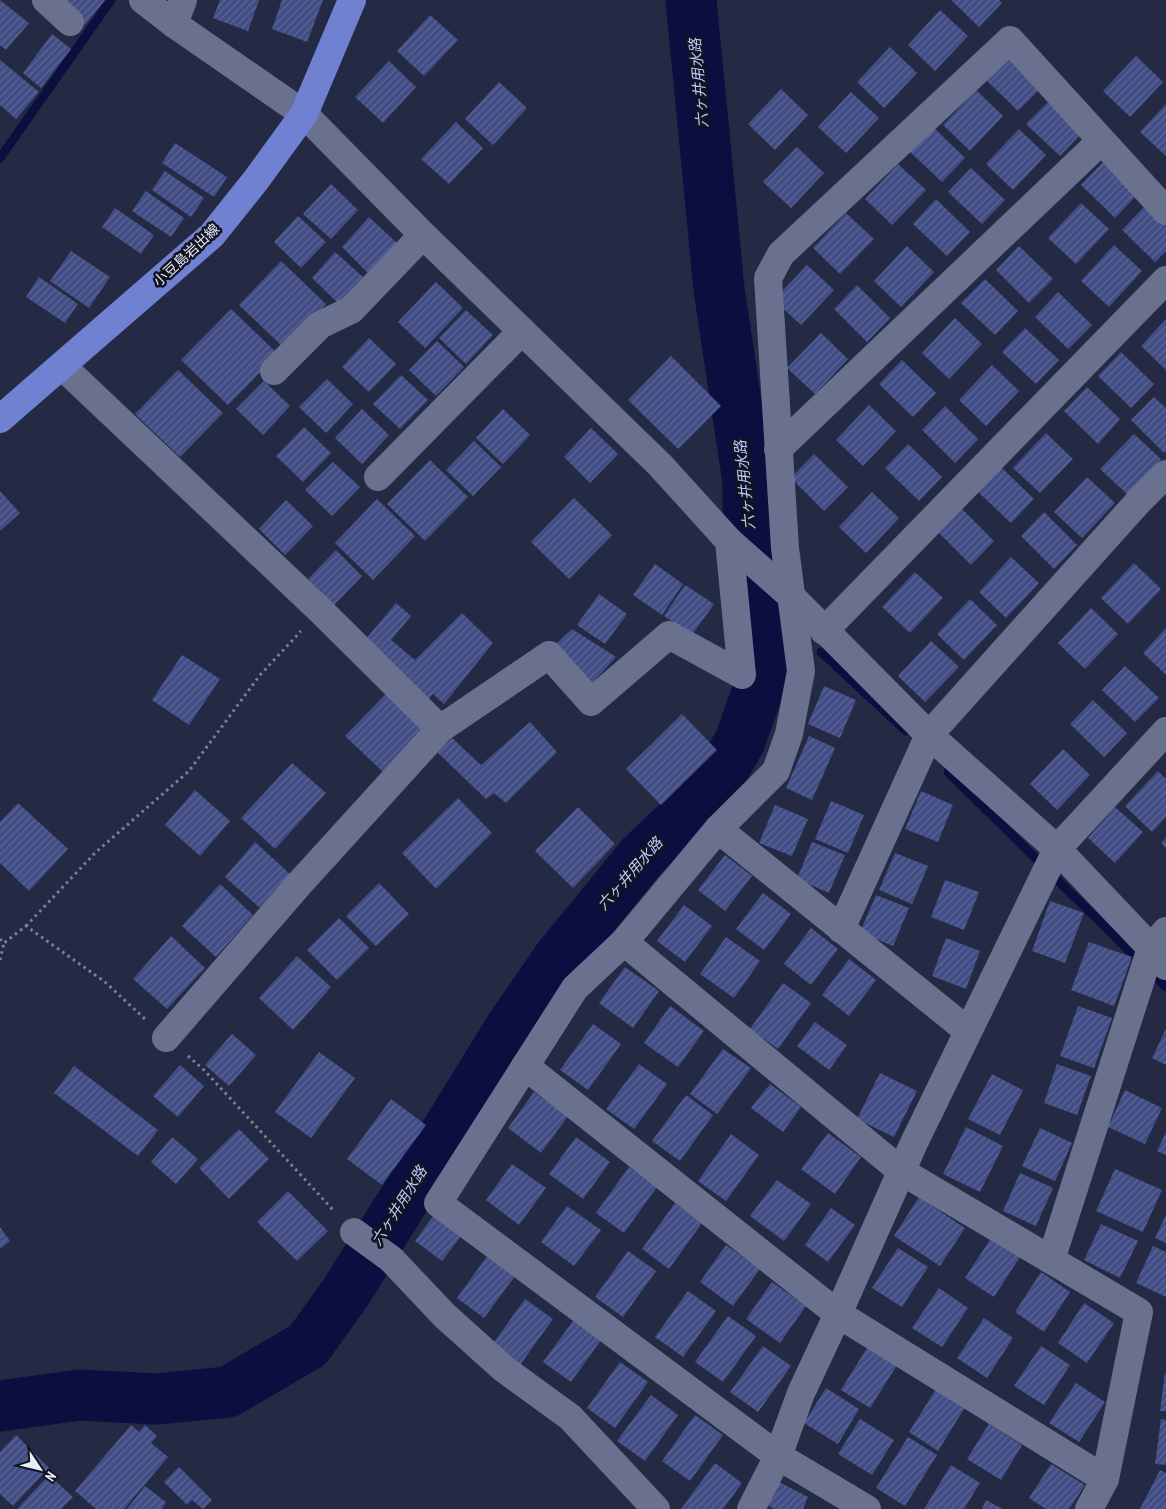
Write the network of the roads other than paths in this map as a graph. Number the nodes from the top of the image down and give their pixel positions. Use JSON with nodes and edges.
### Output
{"nodes":[{"id":1,"x":46,"y":0,"type":"edge"},
{"id":2,"x":143,"y":0,"type":"edge"},
{"id":3,"x":352,"y":0,"type":"edge"},
{"id":4,"x":179,"y":12,"type":"edge"},
{"id":5,"x":70,"y":22,"type":"dead end"},
{"id":6,"x":304,"y":114,"type":"junction"},
{"id":7,"x":1102,"y":141,"type":"junction"},
{"id":8,"x":1166,"y":211,"type":"edge"},
{"id":9,"x":423,"y":235,"type":"junction"},
{"id":10,"x":1166,"y":280,"type":"edge"},
{"id":11,"x":522,"y":331,"type":"junction"},
{"id":12,"x":62,"y":366,"type":"junction"},
{"id":13,"x":274,"y":371,"type":"dead end"},
{"id":14,"x":0,"y":419,"type":"edge"},
{"id":15,"x":778,"y":449,"type":"junction"},
{"id":16,"x":1166,"y":474,"type":"edge"},
{"id":17,"x":378,"y":477,"type":"dead end"},
{"id":18,"x":729,"y":541,"type":"junction"},
{"id":19,"x":790,"y":595,"type":"junction"},
{"id":20,"x":824,"y":631,"type":"junction"},
{"id":21,"x":440,"y":729,"type":"junction"},
{"id":22,"x":1166,"y":731,"type":"edge"},
{"id":23,"x":929,"y":735,"type":"junction"},
{"id":24,"x":718,"y":829,"type":"junction"},
{"id":25,"x":1057,"y":849,"type":"junction"},
{"id":26,"x":841,"y":929,"type":"junction"},
{"id":27,"x":624,"y":942,"type":"junction"},
{"id":28,"x":1161,"y":948,"type":"edge"},
{"id":29,"x":968,"y":1031,"type":"junction"},
{"id":30,"x":166,"y":1038,"type":"road end"},
{"id":31,"x":525,"y":1066,"type":"junction"},
{"id":32,"x":901,"y":1172,"type":"junction"},
{"id":33,"x":354,"y":1232,"type":"road end"},
{"id":34,"x":1051,"y":1260,"type":"junction"},
{"id":35,"x":838,"y":1314,"type":"junction"},
{"id":36,"x":778,"y":1456,"type":"junction"},
{"id":37,"x":1104,"y":1479,"type":"junction"},
{"id":38,"x":656,"y":1509,"type":"edge"},
{"id":39,"x":751,"y":1509,"type":"edge"},
{"id":40,"x":866,"y":1509,"type":"edge"},
{"id":41,"x":1089,"y":1509,"type":"edge"}],
"edges":[{"from":1,"to":5,"type":"street"},
{"from":2,"to":4,"type":"street"},
{"from":3,"to":6,"type":"main road","name":"小豆島岩出線"},
{"from":4,"to":6,"type":"street"},
{"from":6,"to":9,"type":"street"},
{"from":6,"to":12,"type":"main road","name":"小豆島岩出線"},
{"from":7,"to":8,"type":"street"},
{"from":7,"to":15,"type":"street"},
{"from":7,"to":15,"type":"street"},
{"from":9,"to":11,"type":"street"},
{"from":9,"to":13,"type":"street"},
{"from":10,"to":20,"type":"street"},
{"from":11,"to":17,"type":"street"},
{"from":11,"to":18,"type":"street"},
{"from":12,"to":14,"type":"main road","name":"小豆島岩出線"},
{"from":12,"to":21,"type":"street"},
{"from":15,"to":19,"type":"street"},
{"from":16,"to":23,"type":"street"},
{"from":18,"to":19,"type":"street"},
{"from":18,"to":21,"type":"street"},
{"from":19,"to":20,"type":"street"},
{"from":19,"to":24,"type":"street"},
{"from":20,"to":23,"type":"street"},
{"from":21,"to":30,"type":"street"},
{"from":22,"to":25,"type":"street"},
{"from":23,"to":25,"type":"street"},
{"from":23,"to":26,"type":"street"},
{"from":24,"to":26,"type":"street"},
{"from":24,"to":27,"type":"street"},
{"from":25,"to":28,"type":"street"},
{"from":25,"to":29,"type":"street"},
{"from":26,"to":29,"type":"street"},
{"from":27,"to":31,"type":"street"},
{"from":27,"to":32,"type":"street"},
{"from":28,"to":34,"type":"street"},
{"from":29,"to":32,"type":"street"},
{"from":31,"to":35,"type":"street"},
{"from":31,"to":36,"type":"street"},
{"from":32,"to":34,"type":"street"},
{"from":32,"to":35,"type":"street"},
{"from":33,"to":38,"type":"street"},
{"from":34,"to":37,"type":"street"},
{"from":35,"to":36,"type":"street"},
{"from":35,"to":37,"type":"street"},
{"from":36,"to":39,"type":"street"},
{"from":36,"to":40,"type":"street"},
{"from":37,"to":41,"type":"street"}]}
